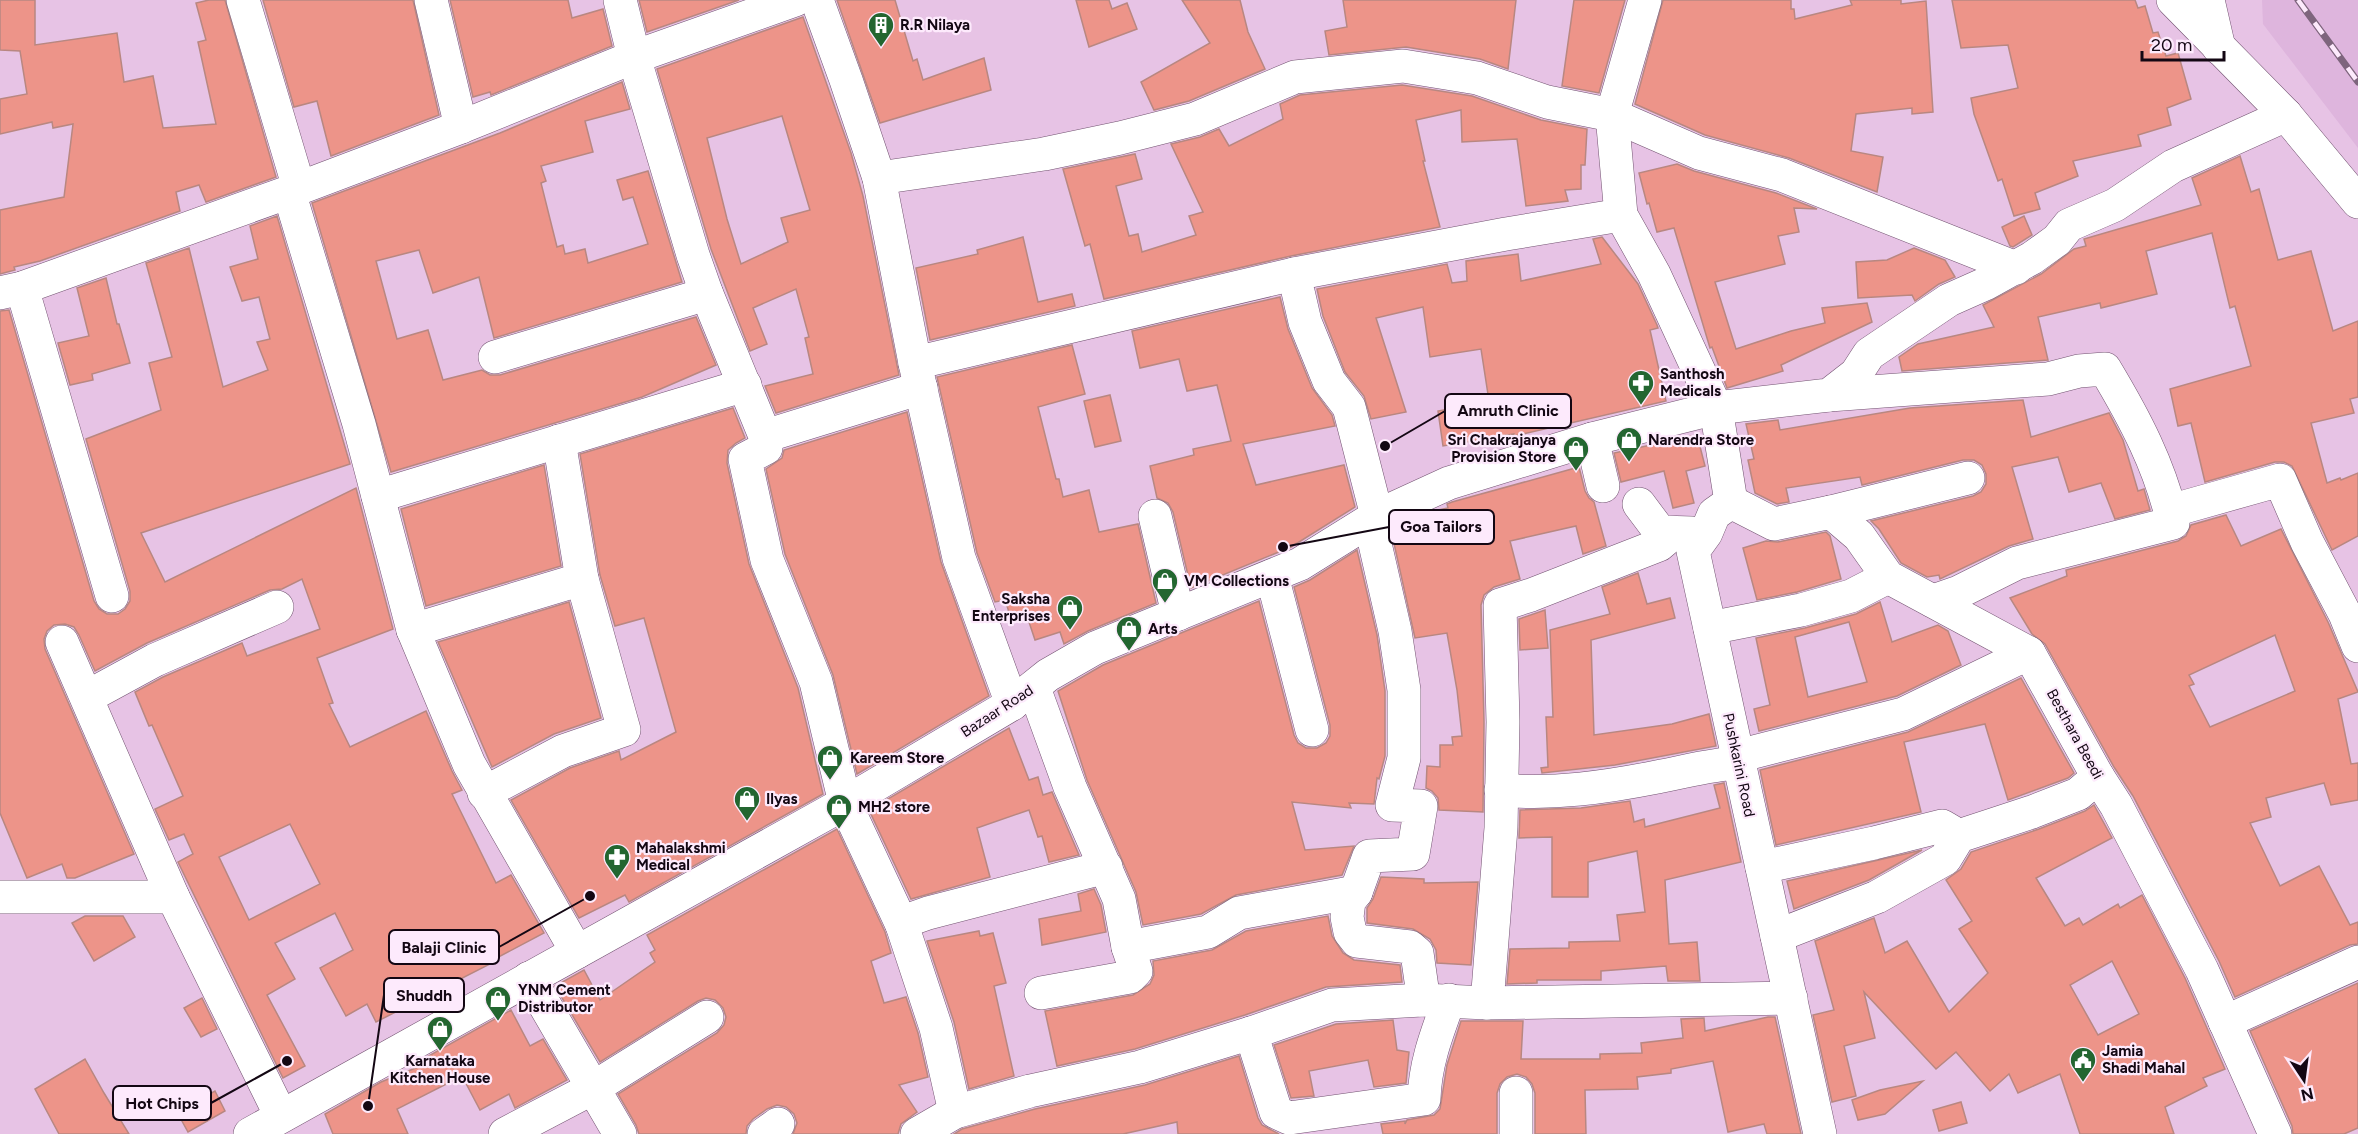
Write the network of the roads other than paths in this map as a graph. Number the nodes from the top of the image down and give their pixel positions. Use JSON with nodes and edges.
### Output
{"nodes":[{"id":1,"x":243,"y":0,"type":"edge"},
{"id":2,"x":431,"y":0,"type":"edge"},
{"id":3,"x":620,"y":0,"type":"edge"},
{"id":4,"x":795,"y":0,"type":"edge"},
{"id":5,"x":817,"y":0,"type":"edge"},
{"id":6,"x":1645,"y":0,"type":"edge"},
{"id":7,"x":2173,"y":0,"type":"edge"},
{"id":8,"x":2208,"y":0,"type":"edge"},
{"id":9,"x":2220,"y":50,"type":"junction"},
{"id":10,"x":634,"y":57,"type":"junction"},
{"id":11,"x":2286,"y":115,"type":"junction"},
{"id":12,"x":1612,"y":116,"type":"junction"},
{"id":13,"x":461,"y":127,"type":"junction"},
{"id":14,"x":879,"y":178,"type":"junction"},
{"id":15,"x":294,"y":190,"type":"junction"},
{"id":16,"x":2358,"y":202,"type":"edge"},
{"id":17,"x":1621,"y":215,"type":"junction"},
{"id":18,"x":2016,"y":268,"type":"junction"},
{"id":19,"x":1294,"y":274,"type":"junction"},
{"id":20,"x":11,"y":290,"type":"edge"},
{"id":21,"x":706,"y":292,"type":"junction"},
{"id":22,"x":495,"y":357,"type":"dead end"},
{"id":23,"x":918,"y":376,"type":"junction"},
{"id":24,"x":745,"y":385,"type":"junction"},
{"id":25,"x":1829,"y":395,"type":"junction"},
{"id":26,"x":1716,"y":408,"type":"junction"},
{"id":27,"x":765,"y":435,"type":"junction"},
{"id":28,"x":1592,"y":440,"type":"junction"},
{"id":29,"x":559,"y":441,"type":"junction"},
{"id":30,"x":1968,"y":478,"type":"dead end"},
{"id":31,"x":1603,"y":486,"type":"dead end"},
{"id":32,"x":378,"y":496,"type":"junction"},
{"id":33,"x":1731,"y":502,"type":"junction"},
{"id":34,"x":1639,"y":504,"type":"dead end"},
{"id":35,"x":2170,"y":510,"type":"junction"},
{"id":36,"x":1831,"y":512,"type":"junction"},
{"id":37,"x":1155,"y":516,"type":"dead end"},
{"id":38,"x":1373,"y":519,"type":"junction"},
{"id":39,"x":1706,"y":533,"type":"junction"},
{"id":40,"x":1672,"y":534,"type":"junction"},
{"id":41,"x":1272,"y":576,"type":"junction"},
{"id":42,"x":1888,"y":577,"type":"junction"},
{"id":43,"x":582,"y":579,"type":"junction"},
{"id":44,"x":112,"y":596,"type":"dead end"},
{"id":45,"x":1933,"y":601,"type":"junction"},
{"id":46,"x":277,"y":607,"type":"dead end"},
{"id":47,"x":1178,"y":614,"type":"junction"},
{"id":48,"x":1710,"y":628,"type":"junction"},
{"id":49,"x":414,"y":630,"type":"junction"},
{"id":50,"x":62,"y":642,"type":"dead end"},
{"id":51,"x":2358,"y":646,"type":"edge"},
{"id":52,"x":2029,"y":653,"type":"junction"},
{"id":53,"x":1023,"y":696,"type":"junction"},
{"id":54,"x":87,"y":697,"type":"junction"},
{"id":55,"x":1312,"y":730,"type":"dead end"},
{"id":56,"x":1738,"y":759,"type":"junction"},
{"id":57,"x":2098,"y":777,"type":"junction"},
{"id":58,"x":1501,"y":790,"type":"junction"},
{"id":59,"x":484,"y":793,"type":"junction"},
{"id":60,"x":844,"y":803,"type":"junction"},
{"id":61,"x":1959,"y":836,"type":"junction"},
{"id":62,"x":1106,"y":867,"type":"junction"},
{"id":63,"x":1762,"y":867,"type":"junction"},
{"id":64,"x":1356,"y":892,"type":"junction"},
{"id":65,"x":0,"y":897,"type":"edge"},
{"id":66,"x":173,"y":897,"type":"junction"},
{"id":67,"x":902,"y":925,"type":"junction"},
{"id":68,"x":1777,"y":936,"type":"junction"},
{"id":69,"x":1128,"y":947,"type":"junction"},
{"id":70,"x":577,"y":952,"type":"junction"},
{"id":71,"x":2358,"y":962,"type":"edge"},
{"id":72,"x":529,"y":978,"type":"junction"},
{"id":73,"x":1041,"y":993,"type":"dead end"},
{"id":74,"x":1791,"y":998,"type":"junction"},
{"id":75,"x":1436,"y":1000,"type":"junction"},
{"id":76,"x":1487,"y":1004,"type":"junction"},
{"id":77,"x":707,"y":1017,"type":"dead end"},
{"id":78,"x":2225,"y":1022,"type":"junction"},
{"id":79,"x":1251,"y":1034,"type":"junction"},
{"id":80,"x":593,"y":1088,"type":"junction"},
{"id":81,"x":1516,"y":1093,"type":"dead end"},
{"id":82,"x":955,"y":1112,"type":"junction"},
{"id":83,"x":281,"y":1116,"type":"junction"},
{"id":84,"x":250,"y":1134,"type":"edge"},
{"id":85,"x":505,"y":1134,"type":"edge"},
{"id":86,"x":620,"y":1134,"type":"edge"},
{"id":87,"x":916,"y":1134,"type":"edge"},
{"id":88,"x":1516,"y":1134,"type":"edge"},
{"id":89,"x":1820,"y":1134,"type":"edge"},
{"id":90,"x":2275,"y":1134,"type":"edge"}],
"edges":[{"from":1,"to":15,"type":"street"},
{"from":2,"to":13,"type":"street"},
{"from":3,"to":10,"type":"street"},
{"from":4,"to":10,"type":"street"},
{"from":5,"to":14,"type":"street"},
{"from":6,"to":12,"type":"street"},
{"from":7,"to":9,"type":"street"},
{"from":8,"to":9,"type":"street"},
{"from":9,"to":11,"type":"street"},
{"from":10,"to":13,"type":"street"},
{"from":10,"to":21,"type":"street"},
{"from":11,"to":16,"type":"street"},
{"from":11,"to":18,"type":"street"},
{"from":12,"to":14,"type":"street"},
{"from":12,"to":17,"type":"street"},
{"from":12,"to":18,"type":"street"},
{"from":13,"to":15,"type":"street"},
{"from":14,"to":23,"type":"street"},
{"from":15,"to":20,"type":"street"},
{"from":15,"to":32,"type":"street"},
{"from":17,"to":19,"type":"street"},
{"from":17,"to":26,"type":"street"},
{"from":18,"to":25,"type":"street"},
{"from":19,"to":23,"type":"street"},
{"from":19,"to":38,"type":"street"},
{"from":20,"to":44,"type":"street"},
{"from":21,"to":22,"type":"street"},
{"from":21,"to":24,"type":"street"},
{"from":23,"to":27,"type":"street"},
{"from":23,"to":53,"type":"street"},
{"from":24,"to":27,"type":"street"},
{"from":24,"to":29,"type":"street"},
{"from":25,"to":26,"type":"street","name":"Bazaar Road"},
{"from":25,"to":35,"type":"street","name":"Bazaar Road"},
{"from":26,"to":28,"type":"street","name":"Bazaar Road"},
{"from":26,"to":33,"type":"street"},
{"from":27,"to":60,"type":"street"},
{"from":28,"to":31,"type":"street"},
{"from":28,"to":38,"type":"street","name":"Bazaar Road"},
{"from":29,"to":32,"type":"street"},
{"from":29,"to":43,"type":"street"},
{"from":30,"to":36,"type":"street"},
{"from":32,"to":49,"type":"street"},
{"from":33,"to":36,"type":"street"},
{"from":33,"to":39,"type":"street","name":"Pushkarini Road"},
{"from":34,"to":40,"type":"street"},
{"from":35,"to":45,"type":"street"},
{"from":35,"to":51,"type":"street"},
{"from":36,"to":42,"type":"street"},
{"from":37,"to":47,"type":"street"},
{"from":38,"to":41,"type":"street","name":"Bazaar Road"},
{"from":38,"to":64,"type":"street"},
{"from":39,"to":40,"type":"street"},
{"from":39,"to":48,"type":"street","name":"Pushkarini Road"},
{"from":40,"to":58,"type":"street"},
{"from":41,"to":47,"type":"street","name":"Bazaar Road"},
{"from":41,"to":55,"type":"street"},
{"from":42,"to":45,"type":"street"},
{"from":42,"to":48,"type":"street"},
{"from":43,"to":49,"type":"street"},
{"from":43,"to":59,"type":"street"},
{"from":45,"to":52,"type":"street"},
{"from":46,"to":54,"type":"street"},
{"from":47,"to":53,"type":"street","name":"Bazaar Road"},
{"from":48,"to":56,"type":"street","name":"Pushkarini Road"},
{"from":49,"to":59,"type":"street"},
{"from":50,"to":54,"type":"street"},
{"from":52,"to":56,"type":"street"},
{"from":52,"to":57,"type":"street","name":"Besthara Beedi"},
{"from":53,"to":60,"type":"street","name":"Bazaar Road"},
{"from":53,"to":62,"type":"street"},
{"from":54,"to":66,"type":"street"},
{"from":56,"to":58,"type":"street"},
{"from":56,"to":63,"type":"street","name":"Pushkarini Road"},
{"from":57,"to":61,"type":"street"},
{"from":57,"to":78,"type":"street","name":"Besthara Beedi"},
{"from":58,"to":76,"type":"street"},
{"from":59,"to":70,"type":"street"},
{"from":60,"to":67,"type":"street"},
{"from":60,"to":70,"type":"street","name":"Bazaar Road"},
{"from":61,"to":63,"type":"street"},
{"from":61,"to":68,"type":"street"},
{"from":62,"to":67,"type":"street"},
{"from":62,"to":69,"type":"street"},
{"from":63,"to":68,"type":"street","name":"Pushkarini Road"},
{"from":64,"to":69,"type":"street"},
{"from":64,"to":75,"type":"street"},
{"from":65,"to":66,"type":"street"},
{"from":66,"to":83,"type":"street"},
{"from":67,"to":82,"type":"street"},
{"from":68,"to":74,"type":"street","name":"Pushkarini Road"},
{"from":69,"to":73,"type":"street"},
{"from":70,"to":72,"type":"street","name":"Bazaar Road"},
{"from":71,"to":78,"type":"street"},
{"from":72,"to":80,"type":"street"},
{"from":72,"to":83,"type":"street","name":"Bazaar Road"},
{"from":74,"to":76,"type":"street"},
{"from":74,"to":89,"type":"street","name":"Pushkarini Road"},
{"from":75,"to":76,"type":"street"},
{"from":75,"to":79,"type":"street"},
{"from":75,"to":79,"type":"street"},
{"from":77,"to":80,"type":"street"},
{"from":78,"to":90,"type":"street","name":"Besthara Beedi"},
{"from":79,"to":82,"type":"street"},
{"from":80,"to":85,"type":"street"},
{"from":80,"to":86,"type":"street"},
{"from":81,"to":88,"type":"street"},
{"from":82,"to":87,"type":"street"},
{"from":83,"to":84,"type":"street","name":"Bazaar Road"}]}
